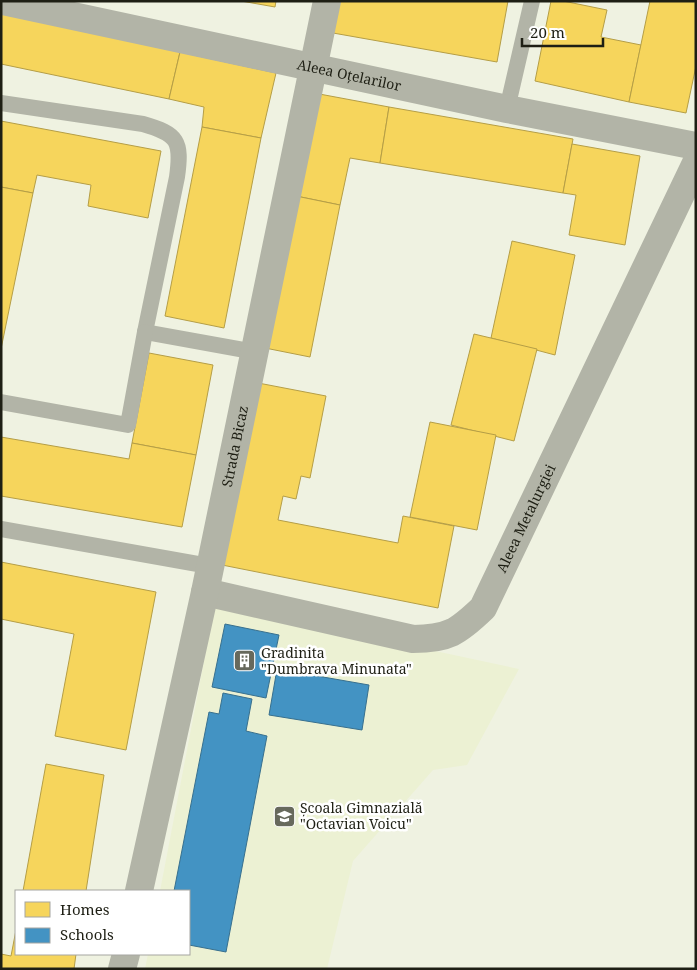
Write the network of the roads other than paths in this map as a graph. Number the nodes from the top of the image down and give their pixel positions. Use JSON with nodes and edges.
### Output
{"nodes":[{"id":1,"x":4,"y":1,"type":"edge"},
{"id":2,"x":326,"y":1,"type":"edge"},
{"id":3,"x":532,"y":1,"type":"edge"},
{"id":4,"x":314,"y":68,"type":"junction"},
{"id":5,"x":1,"y":103,"type":"edge"},
{"id":6,"x":508,"y":109,"type":"junction"},
{"id":7,"x":696,"y":146,"type":"edge"},
{"id":8,"x":696,"y":163,"type":"edge"},
{"id":9,"x":145,"y":332,"type":"junction"},
{"id":10,"x":255,"y":352,"type":"junction"},
{"id":11,"x":1,"y":402,"type":"edge"},
{"id":12,"x":1,"y":529,"type":"edge"},
{"id":13,"x":207,"y":579,"type":"junction"},
{"id":14,"x":140,"y":890,"type":"edge"},
{"id":15,"x":126,"y":955,"type":"edge"},
{"id":16,"x":122,"y":969,"type":"edge"}],
"edges":[{"from":1,"to":4,"type":"street","name":"Aleea Oțelarilor"},
{"from":2,"to":4,"type":"street","name":"Strada Bicaz"},
{"from":3,"to":6,"type":"lane"},
{"from":4,"to":6,"type":"street","name":"Aleea Oțelarilor"},
{"from":4,"to":10,"type":"street","name":"Strada Bicaz"},
{"from":5,"to":9,"type":"lane"},
{"from":6,"to":7,"type":"street","name":"Aleea Oțelarilor"},
{"from":8,"to":13,"type":"street","name":"Aleea Metalurgiei"},
{"from":9,"to":10,"type":"lane"},
{"from":9,"to":11,"type":"lane"},
{"from":10,"to":13,"type":"street","name":"Strada Bicaz"},
{"from":12,"to":13,"type":"lane"},
{"from":13,"to":14,"type":"street","name":"Strada Bicaz"},
{"from":15,"to":16,"type":"street"}]}
